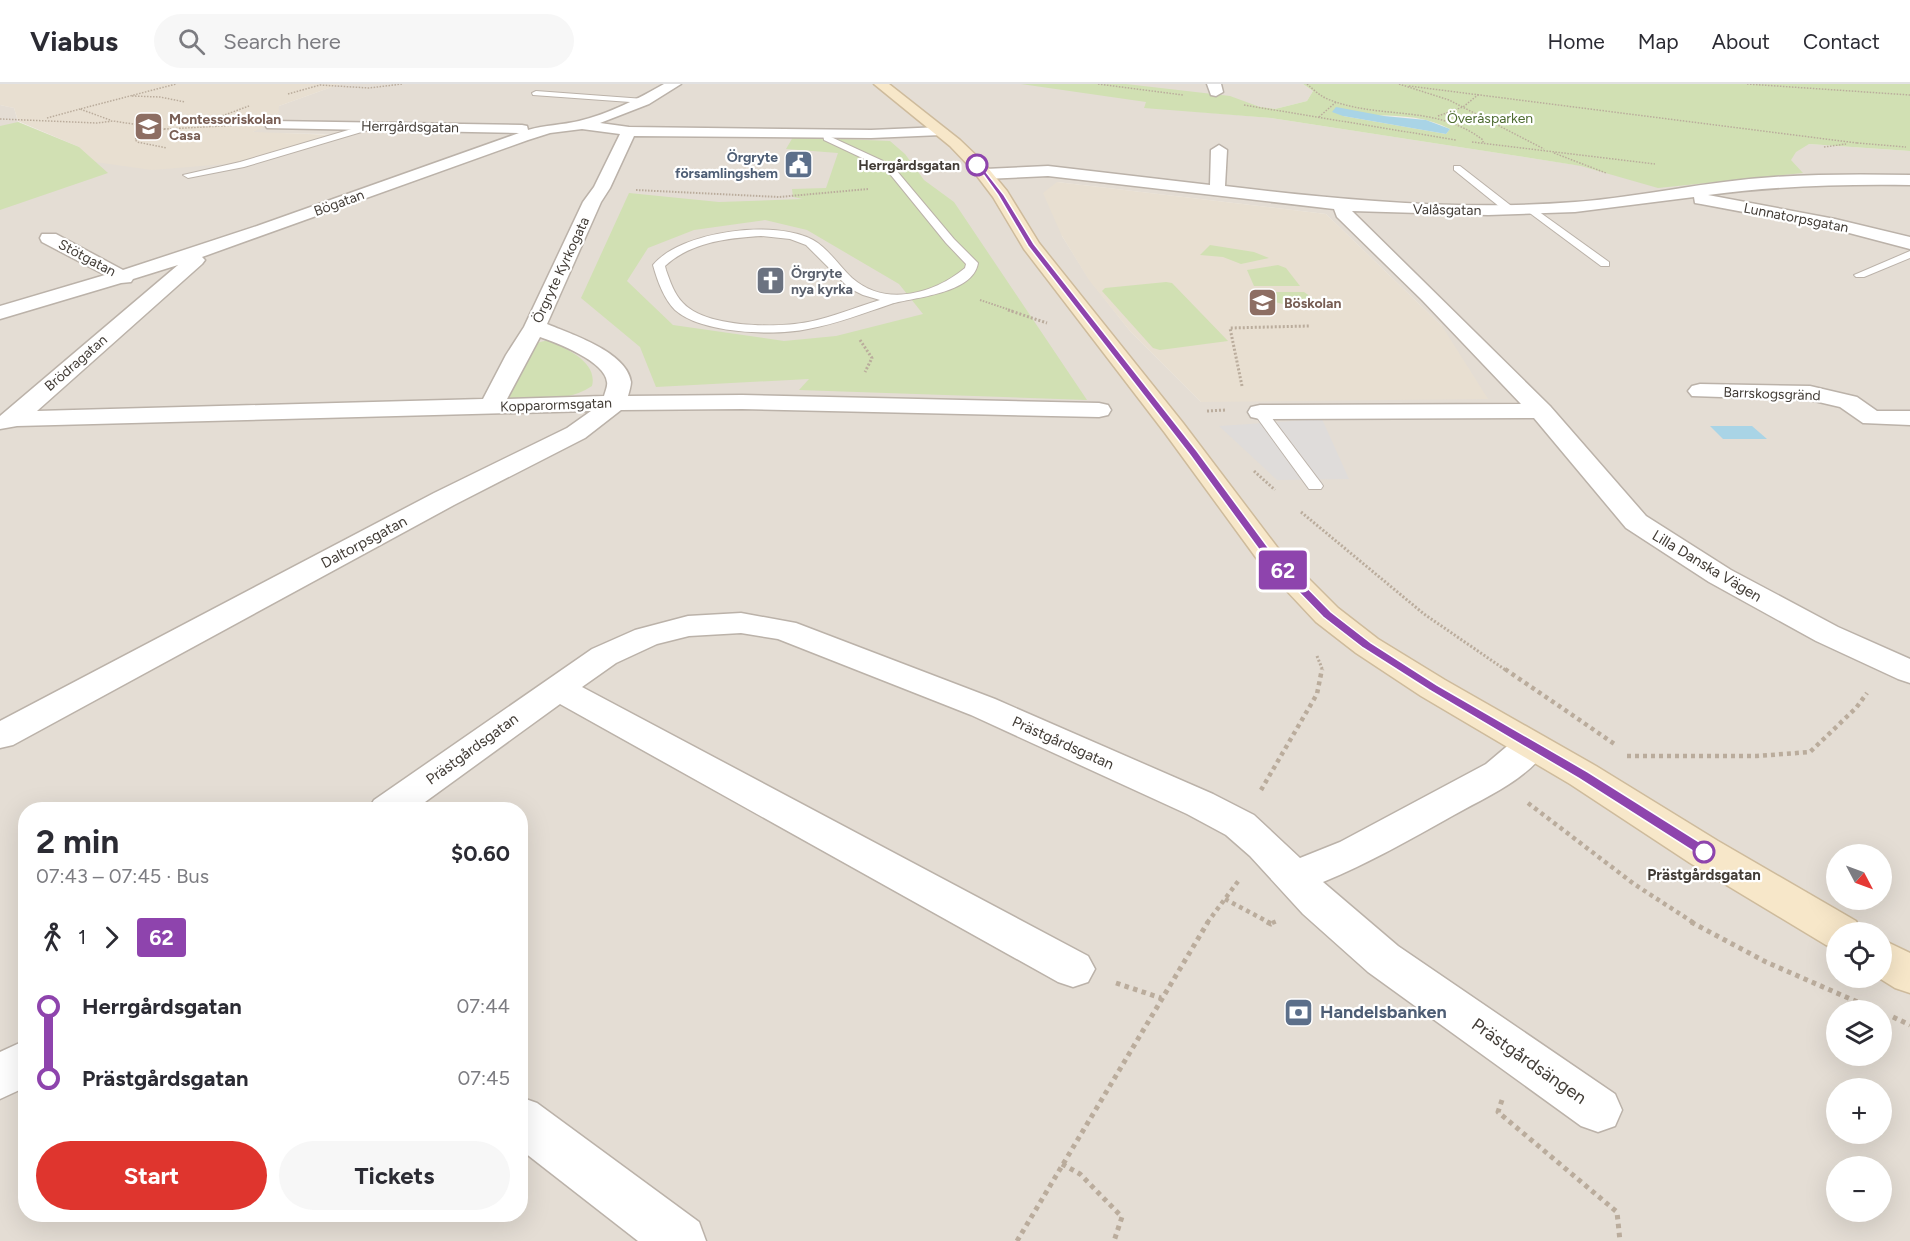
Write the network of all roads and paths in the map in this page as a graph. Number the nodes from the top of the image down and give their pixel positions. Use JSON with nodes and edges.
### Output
{"nodes":[{"id":1,"x":176,"y":84,"type":"edge"},
{"id":2,"x":674,"y":84,"type":"edge"},
{"id":3,"x":880,"y":84,"type":"edge"},
{"id":4,"x":1098,"y":84,"type":"edge"},
{"id":5,"x":1307,"y":84,"type":"edge"},
{"id":6,"x":1400,"y":84,"type":"edge"},
{"id":7,"x":1415,"y":84,"type":"edge"},
{"id":8,"x":1748,"y":84,"type":"edge"},
{"id":9,"x":1409,"y":86,"type":"junction"},
{"id":10,"x":536,"y":93,"type":"dead end"},
{"id":11,"x":1479,"y":94,"type":"junction"},
{"id":12,"x":1183,"y":95,"type":"dead end"},
{"id":13,"x":1910,"y":95,"type":"edge"},
{"id":14,"x":122,"y":96,"type":"junction"},
{"id":15,"x":644,"y":101,"type":"junction"},
{"id":16,"x":185,"y":102,"type":"dead end"},
{"id":17,"x":1336,"y":102,"type":"junction"},
{"id":18,"x":1240,"y":104,"type":"dead end"},
{"id":19,"x":1463,"y":107,"type":"junction"},
{"id":20,"x":80,"y":109,"type":"junction"},
{"id":21,"x":1437,"y":116,"type":"junction"},
{"id":22,"x":1319,"y":117,"type":"junction"},
{"id":23,"x":0,"y":119,"type":"edge"},
{"id":24,"x":44,"y":119,"type":"junction"},
{"id":25,"x":113,"y":121,"type":"junction"},
{"id":26,"x":272,"y":125,"type":"joint"},
{"id":27,"x":582,"y":125,"type":"junction"},
{"id":28,"x":372,"y":126,"type":"junction"},
{"id":29,"x":166,"y":129,"type":"junction"},
{"id":30,"x":548,"y":129,"type":"junction"},
{"id":31,"x":629,"y":131,"type":"junction"},
{"id":32,"x":941,"y":131,"type":"junction"},
{"id":33,"x":827,"y":134,"type":"junction"},
{"id":34,"x":1460,"y":140,"type":"dead end"},
{"id":35,"x":1471,"y":142,"type":"dead end"},
{"id":36,"x":1857,"y":143,"type":"dead end"},
{"id":37,"x":1483,"y":144,"type":"junction"},
{"id":38,"x":167,"y":148,"type":"dead end"},
{"id":39,"x":1219,"y":150,"type":"dead end"},
{"id":40,"x":1548,"y":151,"type":"junction"},
{"id":41,"x":1654,"y":164,"type":"dead end"},
{"id":42,"x":1457,"y":168,"type":"dead end"},
{"id":43,"x":985,"y":174,"type":"junction"},
{"id":44,"x":188,"y":175,"type":"dead end"},
{"id":45,"x":1611,"y":175,"type":"dead end"},
{"id":46,"x":1910,"y":180,"type":"edge"},
{"id":47,"x":905,"y":185,"type":"junction"},
{"id":48,"x":1214,"y":190,"type":"junction"},
{"id":49,"x":673,"y":193,"type":"dead end"},
{"id":50,"x":1683,"y":193,"type":"junction"},
{"id":51,"x":1343,"y":205,"type":"junction"},
{"id":52,"x":1510,"y":210,"type":"junction"},
{"id":53,"x":1531,"y":210,"type":"junction"},
{"id":54,"x":50,"y":238,"type":"dead end"},
{"id":55,"x":1910,"y":243,"type":"edge"},
{"id":56,"x":202,"y":252,"type":"junction"},
{"id":57,"x":1910,"y":254,"type":"edge"},
{"id":58,"x":1605,"y":264,"type":"dead end"},
{"id":59,"x":1860,"y":275,"type":"dead end"},
{"id":60,"x":124,"y":278,"type":"junction"},
{"id":61,"x":102,"y":285,"type":"junction"},
{"id":62,"x":942,"y":289,"type":"junction"},
{"id":63,"x":899,"y":298,"type":"junction"},
{"id":64,"x":152,"y":299,"type":"junction"},
{"id":65,"x":0,"y":313,"type":"edge"},
{"id":66,"x":840,"y":316,"type":"junction"},
{"id":67,"x":1057,"y":326,"type":"dead end"},
{"id":68,"x":1309,"y":326,"type":"dead end"},
{"id":69,"x":535,"y":327,"type":"junction"},
{"id":70,"x":1700,"y":391,"type":"dead end"},
{"id":71,"x":615,"y":403,"type":"junction"},
{"id":72,"x":834,"y":405,"type":"junction"},
{"id":73,"x":491,"y":407,"type":"junction"},
{"id":74,"x":1098,"y":410,"type":"dead end"},
{"id":75,"x":1541,"y":411,"type":"junction"},
{"id":76,"x":1260,"y":412,"type":"junction"},
{"id":77,"x":1910,"y":418,"type":"edge"},
{"id":78,"x":6,"y":422,"type":"edge"},
{"id":79,"x":1252,"y":469,"type":"dead end"},
{"id":80,"x":1315,"y":486,"type":"dead end"},
{"id":81,"x":1278,"y":492,"type":"dead end"},
{"id":82,"x":1296,"y":507,"type":"dead end"},
{"id":83,"x":1314,"y":648,"type":"dead end"},
{"id":84,"x":1899,"y":668,"type":"edge"},
{"id":85,"x":558,"y":688,"type":"junction"},
{"id":86,"x":0,"y":736,"type":"edge"},
{"id":87,"x":1532,"y":746,"type":"junction"},
{"id":88,"x":1630,"y":754,"type":"junction"},
{"id":89,"x":1640,"y":761,"type":"dead end"},
{"id":90,"x":398,"y":802,"type":"edge"},
{"id":91,"x":1527,"y":803,"type":"dead end"},
{"id":92,"x":1252,"y":835,"type":"junction"},
{"id":93,"x":1294,"y":877,"type":"junction"},
{"id":94,"x":1826,"y":924,"type":"edge"},
{"id":95,"x":1892,"y":964,"type":"edge"},
{"id":96,"x":1073,"y":969,"type":"dead end"},
{"id":97,"x":1910,"y":975,"type":"edge"},
{"id":98,"x":1854,"y":1000,"type":"edge"},
{"id":99,"x":1892,"y":1016,"type":"edge"},
{"id":100,"x":1910,"y":1025,"type":"edge"},
{"id":101,"x":18,"y":1066,"type":"edge"},
{"id":102,"x":0,"y":1078,"type":"edge"},
{"id":103,"x":1598,"y":1110,"type":"dead end"},
{"id":104,"x":1498,"y":1112,"type":"dead end"},
{"id":105,"x":528,"y":1125,"type":"edge"},
{"id":106,"x":1062,"y":1164,"type":"junction"},
{"id":107,"x":680,"y":1241,"type":"edge"},
{"id":108,"x":1017,"y":1241,"type":"edge"},
{"id":109,"x":1114,"y":1241,"type":"edge"},
{"id":110,"x":1620,"y":1241,"type":"edge"}],
"edges":[{"from":1,"to":14,"type":"path"},
{"from":2,"to":15,"type":"street","name":"Bögatan"},
{"from":3,"to":32,"type":"street"},
{"from":4,"to":12,"type":"path"},
{"from":5,"to":17,"type":"path"},
{"from":6,"to":9,"type":"path"},
{"from":7,"to":9,"type":"path"},
{"from":8,"to":13,"type":"path"},
{"from":9,"to":11,"type":"path"},
{"from":9,"to":19,"type":"path"},
{"from":10,"to":15,"type":"lane"},
{"from":11,"to":19,"type":"path"},
{"from":11,"to":36,"type":"path"},
{"from":14,"to":16,"type":"path"},
{"from":14,"to":20,"type":"path"},
{"from":15,"to":27,"type":"street","name":"Bögatan"},
{"from":17,"to":21,"type":"path"},
{"from":17,"to":22,"type":"path"},
{"from":18,"to":22,"type":"path"},
{"from":19,"to":21,"type":"path"},
{"from":19,"to":40,"type":"path"},
{"from":20,"to":24,"type":"path"},
{"from":20,"to":25,"type":"path"},
{"from":21,"to":37,"type":"path"},
{"from":22,"to":34,"type":"path"},
{"from":23,"to":24,"type":"path"},
{"from":24,"to":25,"type":"path"},
{"from":25,"to":29,"type":"path"},
{"from":26,"to":28,"type":"street","name":"Herrgårdsgatan"},
{"from":26,"to":29,"type":"path"},
{"from":27,"to":30,"type":"street","name":"Bögatan"},
{"from":27,"to":31,"type":"street"},
{"from":28,"to":30,"type":"street","name":"Herrgårdsgatan"},
{"from":28,"to":44,"type":"lane"},
{"from":29,"to":38,"type":"path"},
{"from":30,"to":56,"type":"street","name":"Bögatan"},
{"from":31,"to":33,"type":"street"},
{"from":31,"to":69,"type":"street","name":"Örgryte Kyrkogata"},
{"from":32,"to":33,"type":"street"},
{"from":32,"to":43,"type":"street"},
{"from":33,"to":47,"type":"lane"},
{"from":35,"to":37,"type":"path"},
{"from":37,"to":40,"type":"path"},
{"from":39,"to":48,"type":"street"},
{"from":40,"to":41,"type":"path"},
{"from":40,"to":45,"type":"path"},
{"from":42,"to":52,"type":"lane"},
{"from":43,"to":48,"type":"street","name":"Valåsgatan"},
{"from":43,"to":87,"type":"street"},
{"from":46,"to":50,"type":"street","name":"Valåsgatan"},
{"from":47,"to":49,"type":"path"},
{"from":47,"to":62,"type":"lane"},
{"from":48,"to":51,"type":"street","name":"Valåsgatan"},
{"from":50,"to":53,"type":"street","name":"Valåsgatan"},
{"from":50,"to":55,"type":"street","name":"Lunnatorpsgatan"},
{"from":51,"to":52,"type":"street","name":"Valåsgatan"},
{"from":51,"to":75,"type":"street","name":"Lilla Danska Vägen"},
{"from":52,"to":53,"type":"street","name":"Valåsgatan"},
{"from":53,"to":58,"type":"lane"},
{"from":54,"to":60,"type":"street","name":"Stötgatan"},
{"from":56,"to":60,"type":"street","name":"Bögatan"},
{"from":56,"to":64,"type":"street","name":"Brödragatan"},
{"from":57,"to":59,"type":"lane"},
{"from":60,"to":61,"type":"street","name":"Bögatan"},
{"from":61,"to":64,"type":"street"},
{"from":61,"to":65,"type":"street","name":"Bögatan"},
{"from":62,"to":63,"type":"lane"},
{"from":62,"to":67,"type":"path"},
{"from":63,"to":66,"type":"lane"},
{"from":63,"to":66,"type":"lane"},
{"from":64,"to":78,"type":"street","name":"Brödragatan"},
{"from":66,"to":72,"type":"path"},
{"from":68,"to":76,"type":"path"},
{"from":69,"to":71,"type":"street"},
{"from":69,"to":73,"type":"street","name":"Örgryte Kyrkogata"},
{"from":70,"to":77,"type":"street","name":"Barrskogsgränd"},
{"from":71,"to":72,"type":"street","name":"Kopparormsgatan"},
{"from":71,"to":73,"type":"street","name":"Kopparormsgatan"},
{"from":71,"to":86,"type":"street","name":"Daltorpsgatan"},
{"from":72,"to":74,"type":"street","name":"Kopparormsgatan"},
{"from":73,"to":78,"type":"street","name":"Kopparormsgatan"},
{"from":75,"to":76,"type":"street"},
{"from":75,"to":84,"type":"street","name":"Lilla Danska Vägen"},
{"from":76,"to":80,"type":"lane"},
{"from":79,"to":81,"type":"path"},
{"from":82,"to":88,"type":"path"},
{"from":83,"to":92,"type":"path"},
{"from":84,"to":88,"type":"path"},
{"from":85,"to":90,"type":"street","name":"Prästgårdsgatan"},
{"from":85,"to":92,"type":"street","name":"Prästgårdsgatan"},
{"from":85,"to":96,"type":"street"},
{"from":87,"to":93,"type":"street"},
{"from":87,"to":94,"type":"street"},
{"from":88,"to":89,"type":"path"},
{"from":91,"to":98,"type":"path"},
{"from":92,"to":93,"type":"street","name":"Prästgårdsgatan"},
{"from":92,"to":106,"type":"path"},
{"from":93,"to":103,"type":"street","name":"Prästgårdsängen"},
{"from":95,"to":97,"type":"street"},
{"from":99,"to":100,"type":"path"},
{"from":101,"to":102,"type":"street"},
{"from":104,"to":110,"type":"path"},
{"from":105,"to":107,"type":"street"},
{"from":106,"to":108,"type":"path"},
{"from":106,"to":109,"type":"path"}]}
